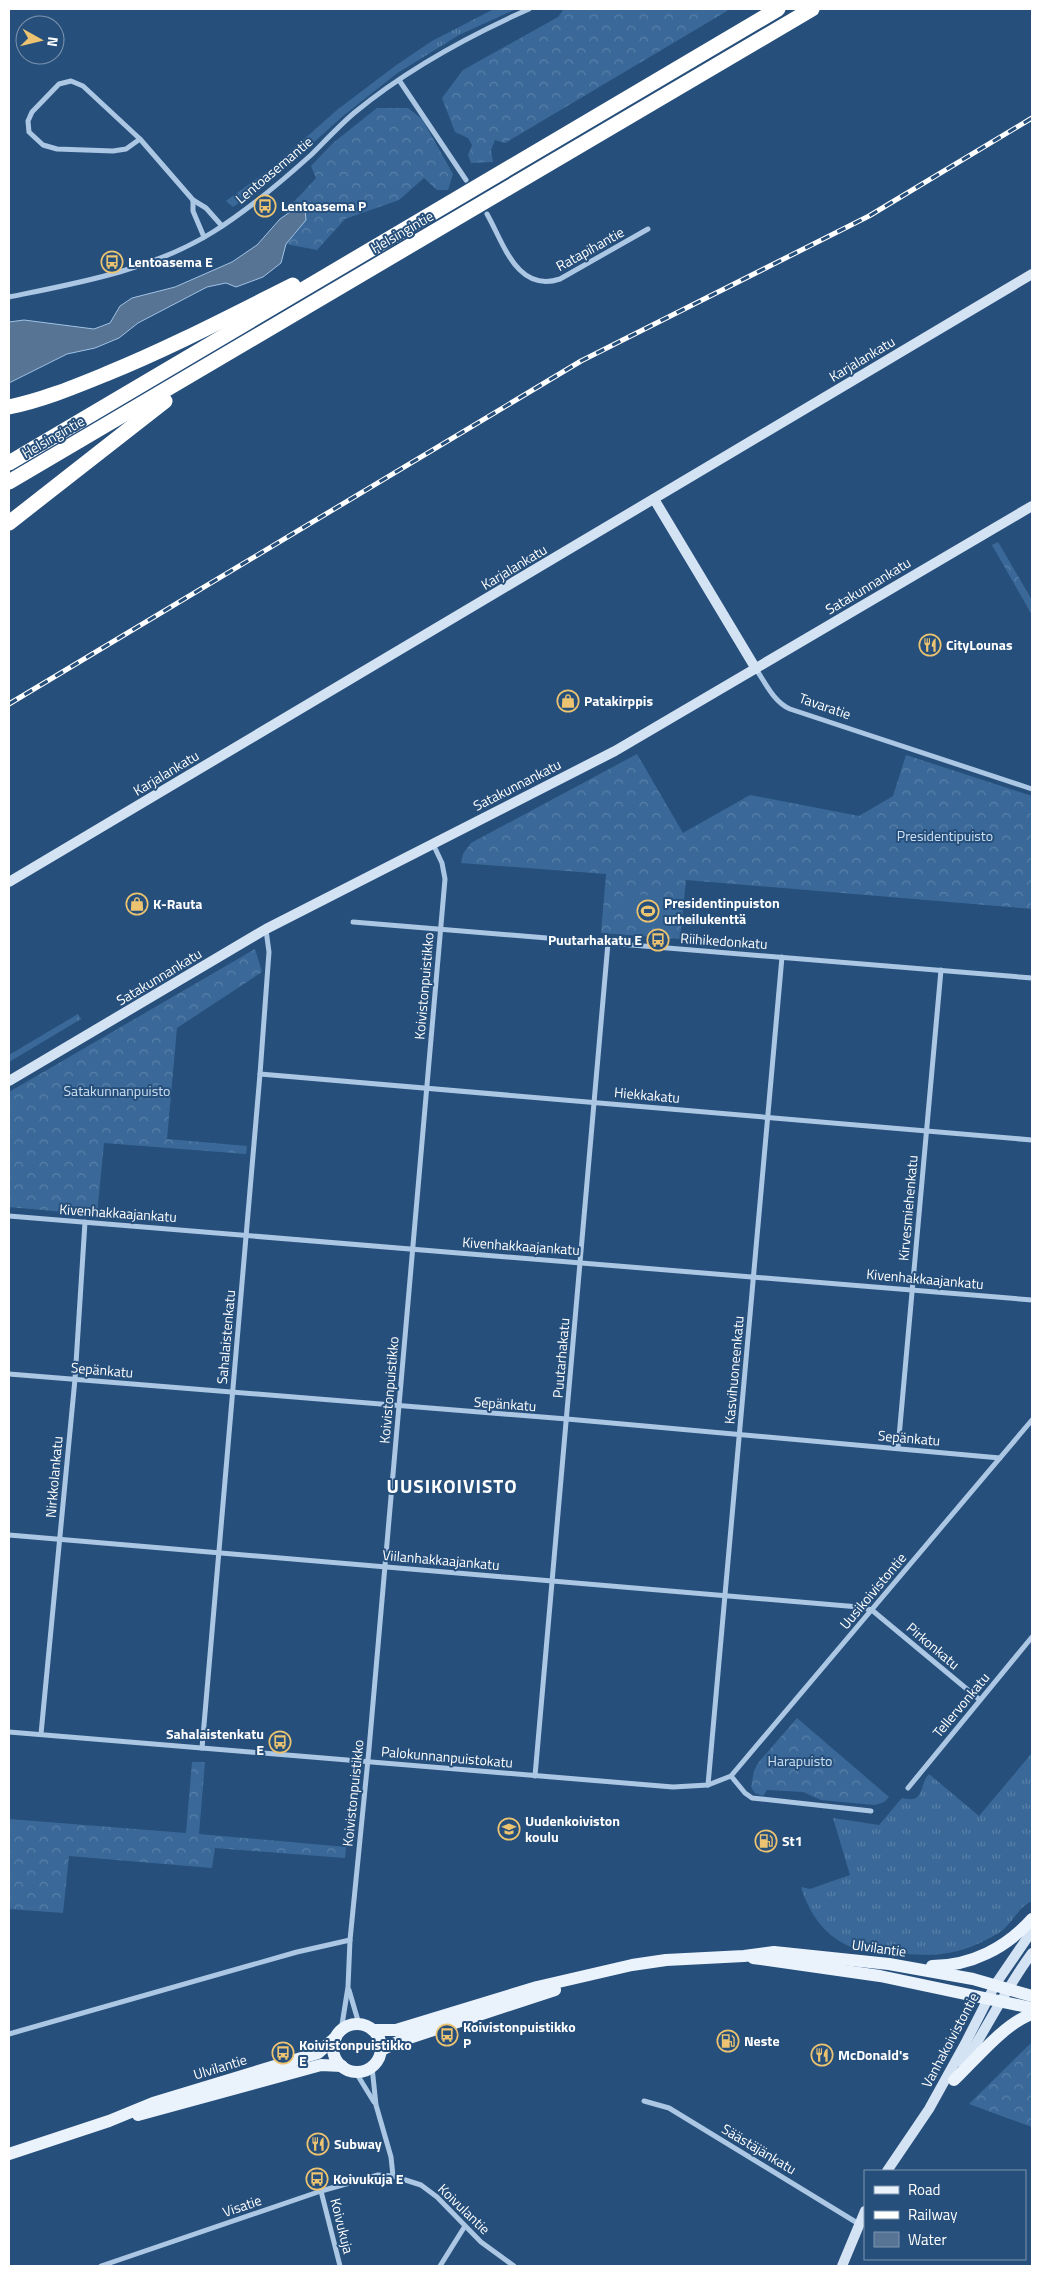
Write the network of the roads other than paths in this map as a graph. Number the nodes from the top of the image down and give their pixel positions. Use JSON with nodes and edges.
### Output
{"nodes":[{"id":1,"x":528,"y":9,"type":"edge"},
{"id":2,"x":778,"y":9,"type":"edge"},
{"id":3,"x":812,"y":9,"type":"edge"},
{"id":4,"x":400,"y":80,"type":"junction"},
{"id":5,"x":140,"y":139,"type":"junction"},
{"id":6,"x":466,"y":180,"type":"dead end"},
{"id":7,"x":193,"y":200,"type":"junction"},
{"id":8,"x":487,"y":214,"type":"dead end"},
{"id":9,"x":222,"y":226,"type":"junction"},
{"id":10,"x":648,"y":229,"type":"dead end"},
{"id":11,"x":401,"y":231,"type":"junction"},
{"id":12,"x":204,"y":237,"type":"junction"},
{"id":13,"x":1032,"y":274,"type":"edge"},
{"id":14,"x":9,"y":296,"type":"edge"},
{"id":15,"x":239,"y":348,"type":"junction"},
{"id":16,"x":9,"y":407,"type":"edge"},
{"id":17,"x":9,"y":463,"type":"edge"},
{"id":18,"x":9,"y":482,"type":"edge"},
{"id":19,"x":654,"y":499,"type":"junction"},
{"id":20,"x":1032,"y":506,"type":"edge"},
{"id":21,"x":9,"y":523,"type":"edge"},
{"id":22,"x":756,"y":669,"type":"junction"},
{"id":23,"x":1032,"y":789,"type":"edge"},
{"id":24,"x":433,"y":844,"type":"junction"},
{"id":25,"x":9,"y":882,"type":"edge"},
{"id":26,"x":353,"y":922,"type":"dead end"},
{"id":27,"x":441,"y":928,"type":"junction"},
{"id":28,"x":266,"y":929,"type":"junction"},
{"id":29,"x":608,"y":942,"type":"junction"},
{"id":30,"x":782,"y":957,"type":"junction"},
{"id":31,"x":941,"y":970,"type":"junction"},
{"id":32,"x":1032,"y":978,"type":"edge"},
{"id":33,"x":260,"y":1074,"type":"junction"},
{"id":34,"x":9,"y":1081,"type":"edge"},
{"id":35,"x":426,"y":1089,"type":"junction"},
{"id":36,"x":593,"y":1102,"type":"junction"},
{"id":37,"x":769,"y":1118,"type":"junction"},
{"id":38,"x":927,"y":1132,"type":"junction"},
{"id":39,"x":1032,"y":1140,"type":"edge"},
{"id":40,"x":9,"y":1216,"type":"edge"},
{"id":41,"x":85,"y":1222,"type":"junction"},
{"id":42,"x":247,"y":1234,"type":"junction"},
{"id":43,"x":413,"y":1249,"type":"junction"},
{"id":44,"x":580,"y":1262,"type":"junction"},
{"id":45,"x":754,"y":1276,"type":"junction"},
{"id":46,"x":912,"y":1290,"type":"junction"},
{"id":47,"x":1032,"y":1300,"type":"edge"},
{"id":48,"x":9,"y":1374,"type":"edge"},
{"id":49,"x":75,"y":1379,"type":"junction"},
{"id":50,"x":233,"y":1393,"type":"junction"},
{"id":51,"x":398,"y":1407,"type":"junction"},
{"id":52,"x":567,"y":1420,"type":"junction"},
{"id":53,"x":1032,"y":1420,"type":"edge"},
{"id":54,"x":739,"y":1435,"type":"junction"},
{"id":55,"x":898,"y":1448,"type":"junction"},
{"id":56,"x":1000,"y":1458,"type":"junction"},
{"id":57,"x":9,"y":1535,"type":"edge"},
{"id":58,"x":60,"y":1540,"type":"junction"},
{"id":59,"x":218,"y":1552,"type":"junction"},
{"id":60,"x":384,"y":1567,"type":"junction"},
{"id":61,"x":551,"y":1581,"type":"junction"},
{"id":62,"x":724,"y":1595,"type":"junction"},
{"id":63,"x":872,"y":1610,"type":"junction"},
{"id":64,"x":1032,"y":1637,"type":"edge"},
{"id":65,"x":980,"y":1700,"type":"junction"},
{"id":66,"x":9,"y":1732,"type":"edge"},
{"id":67,"x":42,"y":1734,"type":"junction"},
{"id":68,"x":202,"y":1748,"type":"junction"},
{"id":69,"x":367,"y":1761,"type":"junction"},
{"id":70,"x":535,"y":1776,"type":"junction"},
{"id":71,"x":731,"y":1776,"type":"junction"},
{"id":72,"x":708,"y":1785,"type":"junction"},
{"id":73,"x":908,"y":1788,"type":"dead end"},
{"id":74,"x":871,"y":1812,"type":"dead end"},
{"id":75,"x":1032,"y":1919,"type":"edge"},
{"id":76,"x":1032,"y":1930,"type":"edge"},
{"id":77,"x":350,"y":1940,"type":"junction"},
{"id":78,"x":1032,"y":1953,"type":"edge"},
{"id":79,"x":744,"y":1956,"type":"junction"},
{"id":80,"x":889,"y":1964,"type":"junction"},
{"id":81,"x":599,"y":1974,"type":"junction"},
{"id":82,"x":995,"y":1985,"type":"junction"},
{"id":83,"x":348,"y":1988,"type":"junction"},
{"id":84,"x":1008,"y":1989,"type":"junction"},
{"id":85,"x":1032,"y":1996,"type":"edge"},
{"id":86,"x":988,"y":1998,"type":"junction"},
{"id":87,"x":1002,"y":2001,"type":"junction"},
{"id":88,"x":1032,"y":2008,"type":"edge"},
{"id":89,"x":1032,"y":2014,"type":"edge"},
{"id":90,"x":360,"y":2024,"type":"junction"},
{"id":91,"x":373,"y":2030,"type":"junction"},
{"id":92,"x":9,"y":2034,"type":"edge"},
{"id":93,"x":338,"y":2034,"type":"junction"},
{"id":94,"x":381,"y":2050,"type":"junction"},
{"id":95,"x":342,"y":2066,"type":"junction"},
{"id":96,"x":372,"y":2067,"type":"junction"},
{"id":97,"x":355,"y":2072,"type":"junction"},
{"id":98,"x":954,"y":2080,"type":"junction"},
{"id":99,"x":644,"y":2101,"type":"dead end"},
{"id":100,"x":376,"y":2105,"type":"junction"},
{"id":101,"x":929,"y":2109,"type":"junction"},
{"id":102,"x":109,"y":2121,"type":"junction"},
{"id":103,"x":9,"y":2154,"type":"edge"},
{"id":104,"x":888,"y":2170,"type":"edge"},
{"id":105,"x":393,"y":2176,"type":"junction"},
{"id":106,"x":321,"y":2191,"type":"junction"},
{"id":107,"x":864,"y":2213,"type":"edge"},
{"id":108,"x":859,"y":2224,"type":"junction"},
{"id":109,"x":465,"y":2226,"type":"junction"},
{"id":110,"x":101,"y":2266,"type":"edge"},
{"id":111,"x":340,"y":2266,"type":"edge"},
{"id":112,"x":440,"y":2266,"type":"edge"},
{"id":113,"x":514,"y":2266,"type":"edge"},
{"id":114,"x":842,"y":2266,"type":"edge"}],
"edges":[{"from":1,"to":4,"type":"street","name":"Lentoasemantie"},
{"from":2,"to":11,"type":"highway","name":"Helsingintie"},
{"from":3,"to":15,"type":"highway","name":"Helsingintie"},
{"from":4,"to":6,"type":"street"},
{"from":4,"to":9,"type":"street","name":"Lentoasemantie"},
{"from":5,"to":5,"type":"street"},
{"from":5,"to":7,"type":"street"},
{"from":7,"to":9,"type":"street"},
{"from":7,"to":12,"type":"street"},
{"from":8,"to":10,"type":"street","name":"Ratapihantie"},
{"from":9,"to":12,"type":"street","name":"Lentoasemantie"},
{"from":11,"to":16,"type":"highway"},
{"from":11,"to":17,"type":"highway","name":"Helsingintie"},
{"from":12,"to":14,"type":"street","name":"Lentoasemantie"},
{"from":13,"to":19,"type":"main road","name":"Karjalankatu"},
{"from":15,"to":18,"type":"highway","name":"Helsingintie"},
{"from":15,"to":21,"type":"highway"},
{"from":19,"to":22,"type":"main road","name":"Tavaratie"},
{"from":19,"to":25,"type":"main road","name":"Karjalankatu"},
{"from":20,"to":22,"type":"main road","name":"Satakunnankatu"},
{"from":22,"to":23,"type":"street","name":"Tavaratie"},
{"from":22,"to":24,"type":"main road","name":"Satakunnankatu"},
{"from":24,"to":27,"type":"street","name":"Koivistonpuistikko"},
{"from":24,"to":28,"type":"main road","name":"Satakunnankatu"},
{"from":26,"to":27,"type":"street","name":"Riihikedonkatu"},
{"from":27,"to":29,"type":"street","name":"Riihikedonkatu"},
{"from":27,"to":35,"type":"street","name":"Koivistonpuistikko"},
{"from":28,"to":33,"type":"street","name":"Sahalaistenkatu"},
{"from":28,"to":34,"type":"main road","name":"Satakunnankatu"},
{"from":29,"to":30,"type":"street","name":"Riihikedonkatu"},
{"from":29,"to":36,"type":"street","name":"Puutarhakatu"},
{"from":30,"to":31,"type":"street","name":"Riihikedonkatu"},
{"from":30,"to":37,"type":"street","name":"Kasvihuoneenkatu"},
{"from":31,"to":32,"type":"street","name":"Riihikedonkatu"},
{"from":31,"to":38,"type":"street","name":"Kirvesmiehenkatu"},
{"from":33,"to":35,"type":"street","name":"Hiekkakatu"},
{"from":33,"to":42,"type":"street","name":"Sahalaistenkatu"},
{"from":35,"to":36,"type":"street","name":"Hiekkakatu"},
{"from":35,"to":43,"type":"street","name":"Koivistonpuistikko"},
{"from":36,"to":37,"type":"street","name":"Hiekkakatu"},
{"from":36,"to":44,"type":"street","name":"Puutarhakatu"},
{"from":37,"to":38,"type":"street","name":"Hiekkakatu"},
{"from":37,"to":45,"type":"street","name":"Kasvihuoneenkatu"},
{"from":38,"to":39,"type":"street","name":"Hiekkakatu"},
{"from":38,"to":46,"type":"street","name":"Kirvesmiehenkatu"},
{"from":40,"to":41,"type":"street","name":"Kivenhakkaajankatu"},
{"from":41,"to":42,"type":"street","name":"Kivenhakkaajankatu"},
{"from":41,"to":49,"type":"street","name":"Nirkkolankatu"},
{"from":42,"to":43,"type":"street","name":"Kivenhakkaajankatu"},
{"from":42,"to":50,"type":"street","name":"Sahalaistenkatu"},
{"from":43,"to":44,"type":"street","name":"Kivenhakkaajankatu"},
{"from":43,"to":51,"type":"street","name":"Koivistonpuistikko"},
{"from":44,"to":45,"type":"street","name":"Kivenhakkaajankatu"},
{"from":44,"to":52,"type":"street","name":"Puutarhakatu"},
{"from":45,"to":46,"type":"street","name":"Kivenhakkaajankatu"},
{"from":45,"to":54,"type":"street","name":"Kasvihuoneenkatu"},
{"from":46,"to":47,"type":"street","name":"Kivenhakkaajankatu"},
{"from":46,"to":55,"type":"street","name":"Kirvesmiehenkatu"},
{"from":48,"to":49,"type":"street","name":"Sepänkatu"},
{"from":49,"to":50,"type":"street","name":"Sepänkatu"},
{"from":49,"to":58,"type":"street","name":"Nirkkolankatu"},
{"from":50,"to":51,"type":"street","name":"Sepänkatu"},
{"from":50,"to":59,"type":"street","name":"Sahalaistenkatu"},
{"from":51,"to":52,"type":"street","name":"Sepänkatu"},
{"from":51,"to":60,"type":"street","name":"Koivistonpuistikko"},
{"from":52,"to":54,"type":"street","name":"Sepänkatu"},
{"from":52,"to":61,"type":"street","name":"Puutarhakatu"},
{"from":53,"to":56,"type":"street","name":"Uusikoivistontie"},
{"from":54,"to":55,"type":"street","name":"Sepänkatu"},
{"from":54,"to":62,"type":"street","name":"Kasvihuoneenkatu"},
{"from":55,"to":56,"type":"street","name":"Sepänkatu"},
{"from":56,"to":63,"type":"street","name":"Uusikoivistontie"},
{"from":57,"to":58,"type":"street","name":"Viilanhakkaajankatu"},
{"from":58,"to":59,"type":"street","name":"Viilanhakkaajankatu"},
{"from":58,"to":67,"type":"street","name":"Nirkkolankatu"},
{"from":59,"to":60,"type":"street","name":"Viilanhakkaajankatu"},
{"from":59,"to":68,"type":"street","name":"Sahalaistenkatu"},
{"from":60,"to":61,"type":"street","name":"Viilanhakkaajankatu"},
{"from":60,"to":69,"type":"street","name":"Koivistonpuistikko"},
{"from":61,"to":62,"type":"street","name":"Viilanhakkaajankatu"},
{"from":61,"to":70,"type":"street","name":"Puutarhakatu"},
{"from":62,"to":63,"type":"street","name":"Viilanhakkaajankatu"},
{"from":62,"to":72,"type":"street","name":"Kasvihuoneenkatu"},
{"from":63,"to":65,"type":"street","name":"Pirkonkatu"},
{"from":63,"to":71,"type":"street","name":"Uusikoivistontie"},
{"from":64,"to":65,"type":"street","name":"Tellervonkatu"},
{"from":65,"to":73,"type":"street","name":"Tellervonkatu"},
{"from":66,"to":67,"type":"street","name":"Palokunnanpuistokatu"},
{"from":67,"to":68,"type":"street","name":"Palokunnanpuistokatu"},
{"from":68,"to":69,"type":"street","name":"Palokunnanpuistokatu"},
{"from":69,"to":70,"type":"street","name":"Palokunnanpuistokatu"},
{"from":69,"to":77,"type":"street","name":"Koivistonpuistikko"},
{"from":70,"to":72,"type":"street","name":"Palokunnanpuistokatu"},
{"from":71,"to":72,"type":"street","name":"Palokunnanpuistokatu"},
{"from":71,"to":74,"type":"street"},
{"from":75,"to":80,"type":"main road"},
{"from":76,"to":82,"type":"main road","name":"Vanhakoivistontie"},
{"from":77,"to":83,"type":"street","name":"Koivistonpuistikko"},
{"from":77,"to":92,"type":"street"},
{"from":78,"to":84,"type":"main road","name":"Vanhakoivistontie"},
{"from":79,"to":80,"type":"main road","name":"Ulvilantie"},
{"from":79,"to":81,"type":"main road","name":"Ulvilantie"},
{"from":79,"to":86,"type":"main road","name":"Ulvilantie"},
{"from":80,"to":82,"type":"main road","name":"Ulvilantie"},
{"from":81,"to":91,"type":"main road","name":"Ulvilantie"},
{"from":81,"to":94,"type":"main road","name":"Ulvilantie"},
{"from":82,"to":84,"type":"main road","name":"Ulvilantie"},
{"from":82,"to":86,"type":"main road","name":"Vanhakoivistontie"},
{"from":83,"to":90,"type":"street","name":"Koivistonpuistikko"},
{"from":83,"to":93,"type":"street","name":"Koivistonpuistikko"},
{"from":84,"to":85,"type":"main road","name":"Ulvilantie"},
{"from":84,"to":87,"type":"main road","name":"Vanhakoivistontie"},
{"from":86,"to":87,"type":"main road","name":"Ulvilantie"},
{"from":86,"to":101,"type":"main road","name":"Vanhakoivistontie"},
{"from":87,"to":88,"type":"main road","name":"Ulvilantie"},
{"from":87,"to":98,"type":"main road","name":"Vanhakoivistontie"},
{"from":89,"to":98,"type":"main road"},
{"from":90,"to":91,"type":"main road"},
{"from":90,"to":93,"type":"main road"},
{"from":91,"to":94,"type":"main road"},
{"from":93,"to":95,"type":"main road"},
{"from":93,"to":102,"type":"main road","name":"Ulvilantie"},
{"from":94,"to":96,"type":"main road"},
{"from":95,"to":97,"type":"main road"},
{"from":95,"to":102,"type":"main road","name":"Ulvilantie"},
{"from":96,"to":97,"type":"main road"},
{"from":96,"to":100,"type":"street"},
{"from":97,"to":100,"type":"street"},
{"from":98,"to":101,"type":"main road","name":"Vanhakoivistontie"},
{"from":99,"to":108,"type":"street","name":"Säästäjänkatu"},
{"from":100,"to":105,"type":"street"},
{"from":101,"to":104,"type":"main road","name":"Vanhakoivistontie"},
{"from":102,"to":103,"type":"main road","name":"Ulvilantie"},
{"from":105,"to":106,"type":"street","name":"Visatie"},
{"from":105,"to":109,"type":"street","name":"Koivulantie"},
{"from":106,"to":110,"type":"street","name":"Visatie"},
{"from":106,"to":111,"type":"street","name":"Koivukuja"},
{"from":107,"to":108,"type":"main road"},
{"from":108,"to":114,"type":"main road"},
{"from":109,"to":112,"type":"street"},
{"from":109,"to":113,"type":"street","name":"Koivulantie"}]}
